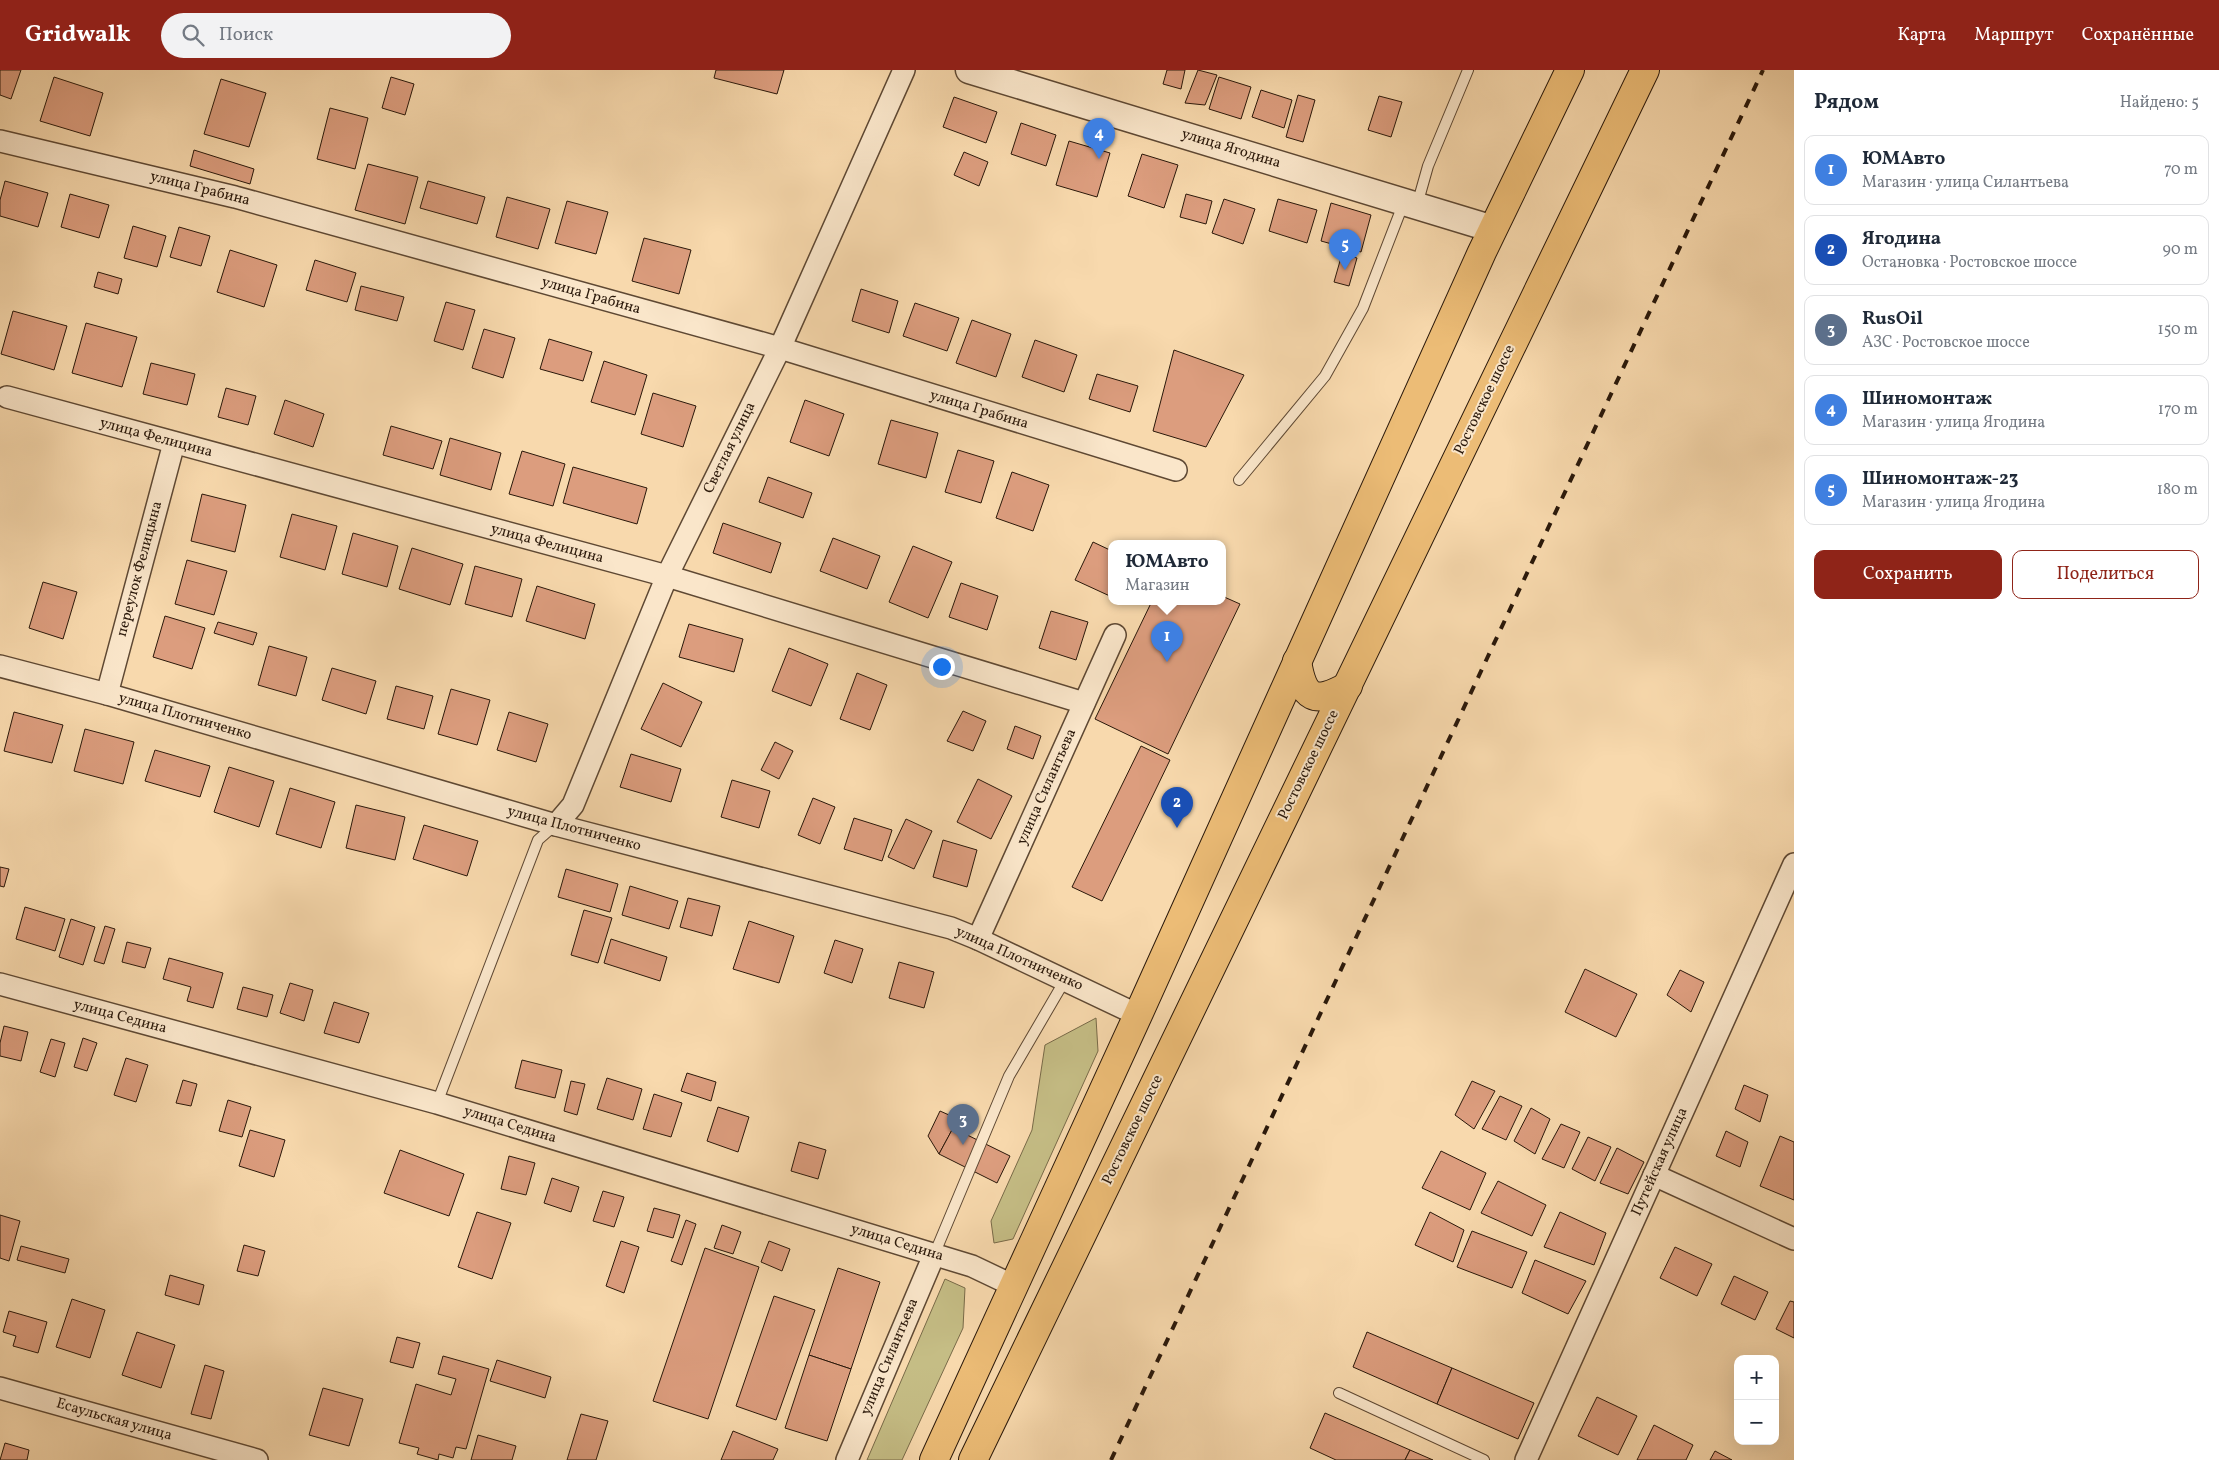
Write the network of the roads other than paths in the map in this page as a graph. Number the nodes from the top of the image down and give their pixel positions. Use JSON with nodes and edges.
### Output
{"nodes":[{"id":1,"x":904,"y":70,"type":"edge"},
{"id":2,"x":969,"y":70,"type":"edge"},
{"id":3,"x":1468,"y":70,"type":"edge"},
{"id":4,"x":1570,"y":70,"type":"edge"},
{"id":5,"x":1645,"y":70,"type":"edge"},
{"id":6,"x":0,"y":141,"type":"edge"},
{"id":7,"x":1410,"y":203,"type":"junction"},
{"id":8,"x":1493,"y":229,"type":"junction"},
{"id":9,"x":780,"y":348,"type":"junction"},
{"id":10,"x":7,"y":397,"type":"dead end"},
{"id":11,"x":174,"y":443,"type":"junction"},
{"id":12,"x":1176,"y":470,"type":"dead end"},
{"id":13,"x":1238,"y":480,"type":"dead end"},
{"id":14,"x":667,"y":576,"type":"junction"},
{"id":15,"x":1115,"y":635,"type":"dead end"},
{"id":16,"x":1297,"y":661,"type":"junction"},
{"id":17,"x":0,"y":666,"type":"edge"},
{"id":18,"x":1348,"y":686,"type":"junction"},
{"id":19,"x":107,"y":694,"type":"junction"},
{"id":20,"x":1084,"y":703,"type":"junction"},
{"id":21,"x":556,"y":825,"type":"junction"},
{"id":22,"x":1794,"y":864,"type":"edge"},
{"id":23,"x":978,"y":939,"type":"junction"},
{"id":24,"x":1065,"y":980,"type":"junction"},
{"id":25,"x":0,"y":984,"type":"edge"},
{"id":26,"x":1138,"y":1015,"type":"junction"},
{"id":27,"x":438,"y":1103,"type":"junction"},
{"id":28,"x":1654,"y":1175,"type":"junction"},
{"id":29,"x":1794,"y":1239,"type":"edge"},
{"id":30,"x":934,"y":1255,"type":"junction"},
{"id":31,"x":1014,"y":1286,"type":"junction"},
{"id":32,"x":0,"y":1388,"type":"edge"},
{"id":33,"x":1338,"y":1393,"type":"dead end"},
{"id":34,"x":257,"y":1460,"type":"edge"},
{"id":35,"x":847,"y":1460,"type":"edge"},
{"id":36,"x":934,"y":1460,"type":"edge"},
{"id":37,"x":974,"y":1460,"type":"edge"},
{"id":38,"x":1484,"y":1460,"type":"edge"},
{"id":39,"x":1526,"y":1460,"type":"edge"}],
"edges":[{"from":1,"to":9,"type":"street","name":"Светлая улица"},
{"from":2,"to":7,"type":"street","name":"улица Ягодина"},
{"from":3,"to":7,"type":"lane"},
{"from":4,"to":8,"type":"highway"},
{"from":5,"to":18,"type":"highway","name":"Ростовское шоссе"},
{"from":6,"to":9,"type":"street","name":"улица Грабина"},
{"from":7,"to":8,"type":"street","name":"улица Ягодина"},
{"from":7,"to":13,"type":"lane"},
{"from":8,"to":16,"type":"highway"},
{"from":9,"to":12,"type":"street","name":"улица Грабина"},
{"from":9,"to":14,"type":"street","name":"Светлая улица"},
{"from":10,"to":11,"type":"street","name":"улица Фелицина"},
{"from":11,"to":14,"type":"street","name":"улица Фелицина"},
{"from":11,"to":19,"type":"street","name":"переулок Фелицына"},
{"from":14,"to":20,"type":"street","name":"улица Фелицина"},
{"from":14,"to":21,"type":"street","name":"Светлая улица"},
{"from":15,"to":20,"type":"street","name":"улица Силантьева"},
{"from":16,"to":18,"type":"highway"},
{"from":16,"to":26,"type":"highway"},
{"from":17,"to":19,"type":"street","name":"улица Плотниченко"},
{"from":18,"to":37,"type":"highway","name":"Ростовское шоссе"},
{"from":19,"to":21,"type":"street","name":"улица Плотниченко"},
{"from":20,"to":23,"type":"street","name":"улица Силантьева"},
{"from":21,"to":23,"type":"street","name":"улица Плотниченко"},
{"from":21,"to":27,"type":"lane"},
{"from":22,"to":28,"type":"street","name":"Путейская улица"},
{"from":23,"to":24,"type":"street","name":"улица Плотниченко"},
{"from":24,"to":26,"type":"street","name":"улица Плотниченко"},
{"from":24,"to":30,"type":"lane"},
{"from":25,"to":27,"type":"street","name":"улица Седина"},
{"from":26,"to":31,"type":"highway"},
{"from":27,"to":30,"type":"street","name":"улица Седина"},
{"from":28,"to":29,"type":"street"},
{"from":28,"to":39,"type":"street","name":"Путейская улица"},
{"from":30,"to":31,"type":"street","name":"улица Седина"},
{"from":30,"to":35,"type":"street","name":"улица Силантьева"},
{"from":31,"to":36,"type":"highway"},
{"from":32,"to":34,"type":"street","name":"Есаульская улица"},
{"from":33,"to":38,"type":"lane"}]}
